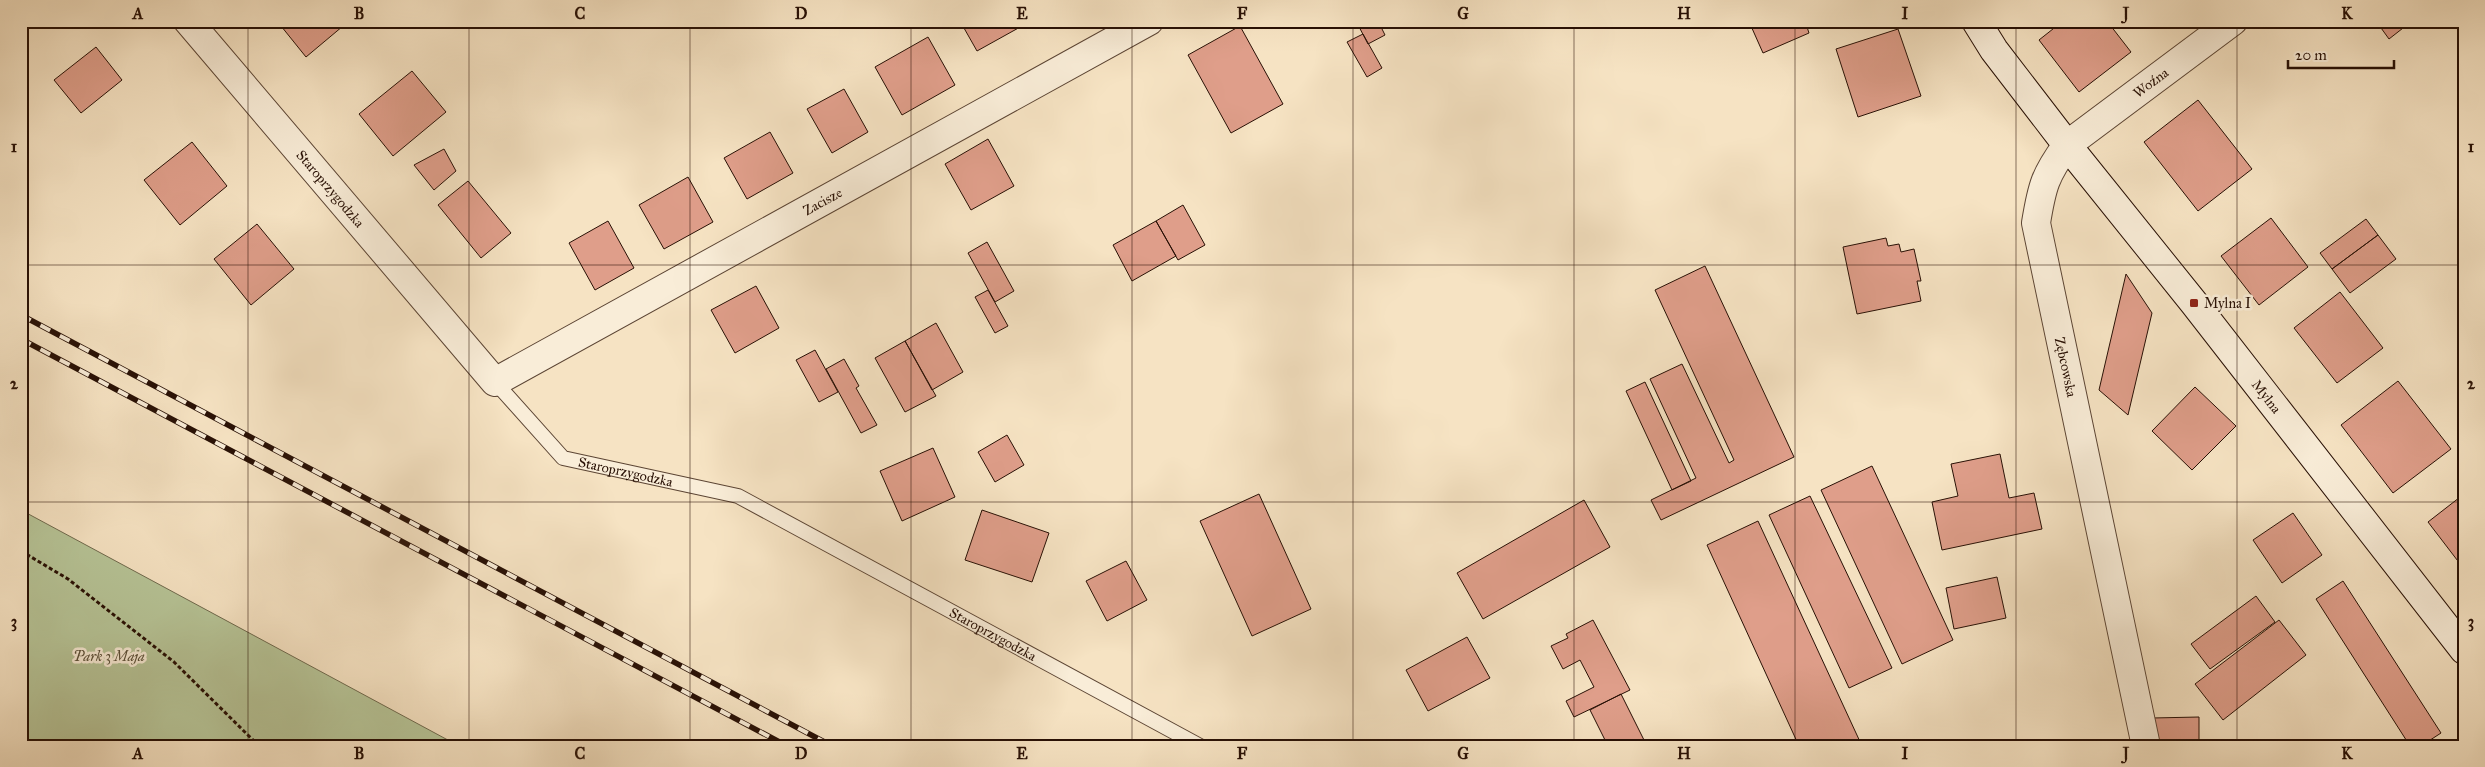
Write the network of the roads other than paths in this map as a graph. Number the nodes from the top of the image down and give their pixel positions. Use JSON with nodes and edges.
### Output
{"nodes":[{"id":1,"x":188,"y":21,"type":"edge"},
{"id":2,"x":1149,"y":21,"type":"edge"},
{"id":3,"x":1976,"y":21,"type":"edge"},
{"id":4,"x":2233,"y":21,"type":"edge"},
{"id":5,"x":2067,"y":145,"type":"junction"},
{"id":6,"x":494,"y":382,"type":"junction"},
{"id":7,"x":2462,"y":642,"type":"edge"},
{"id":8,"x":1200,"y":746,"type":"edge"},
{"id":9,"x":2146,"y":746,"type":"edge"}],
"edges":[{"from":1,"to":6,"type":"street","name":"Staroprzygodzka"},
{"from":2,"to":6,"type":"street","name":"Zacisze"},
{"from":3,"to":5,"type":"street"},
{"from":4,"to":5,"type":"street","name":"Woźna"},
{"from":5,"to":7,"type":"street","name":"Mylna"},
{"from":5,"to":9,"type":"street","name":"Zębcowska"},
{"from":6,"to":8,"type":"lane","name":"Staroprzygodzka"}]}
